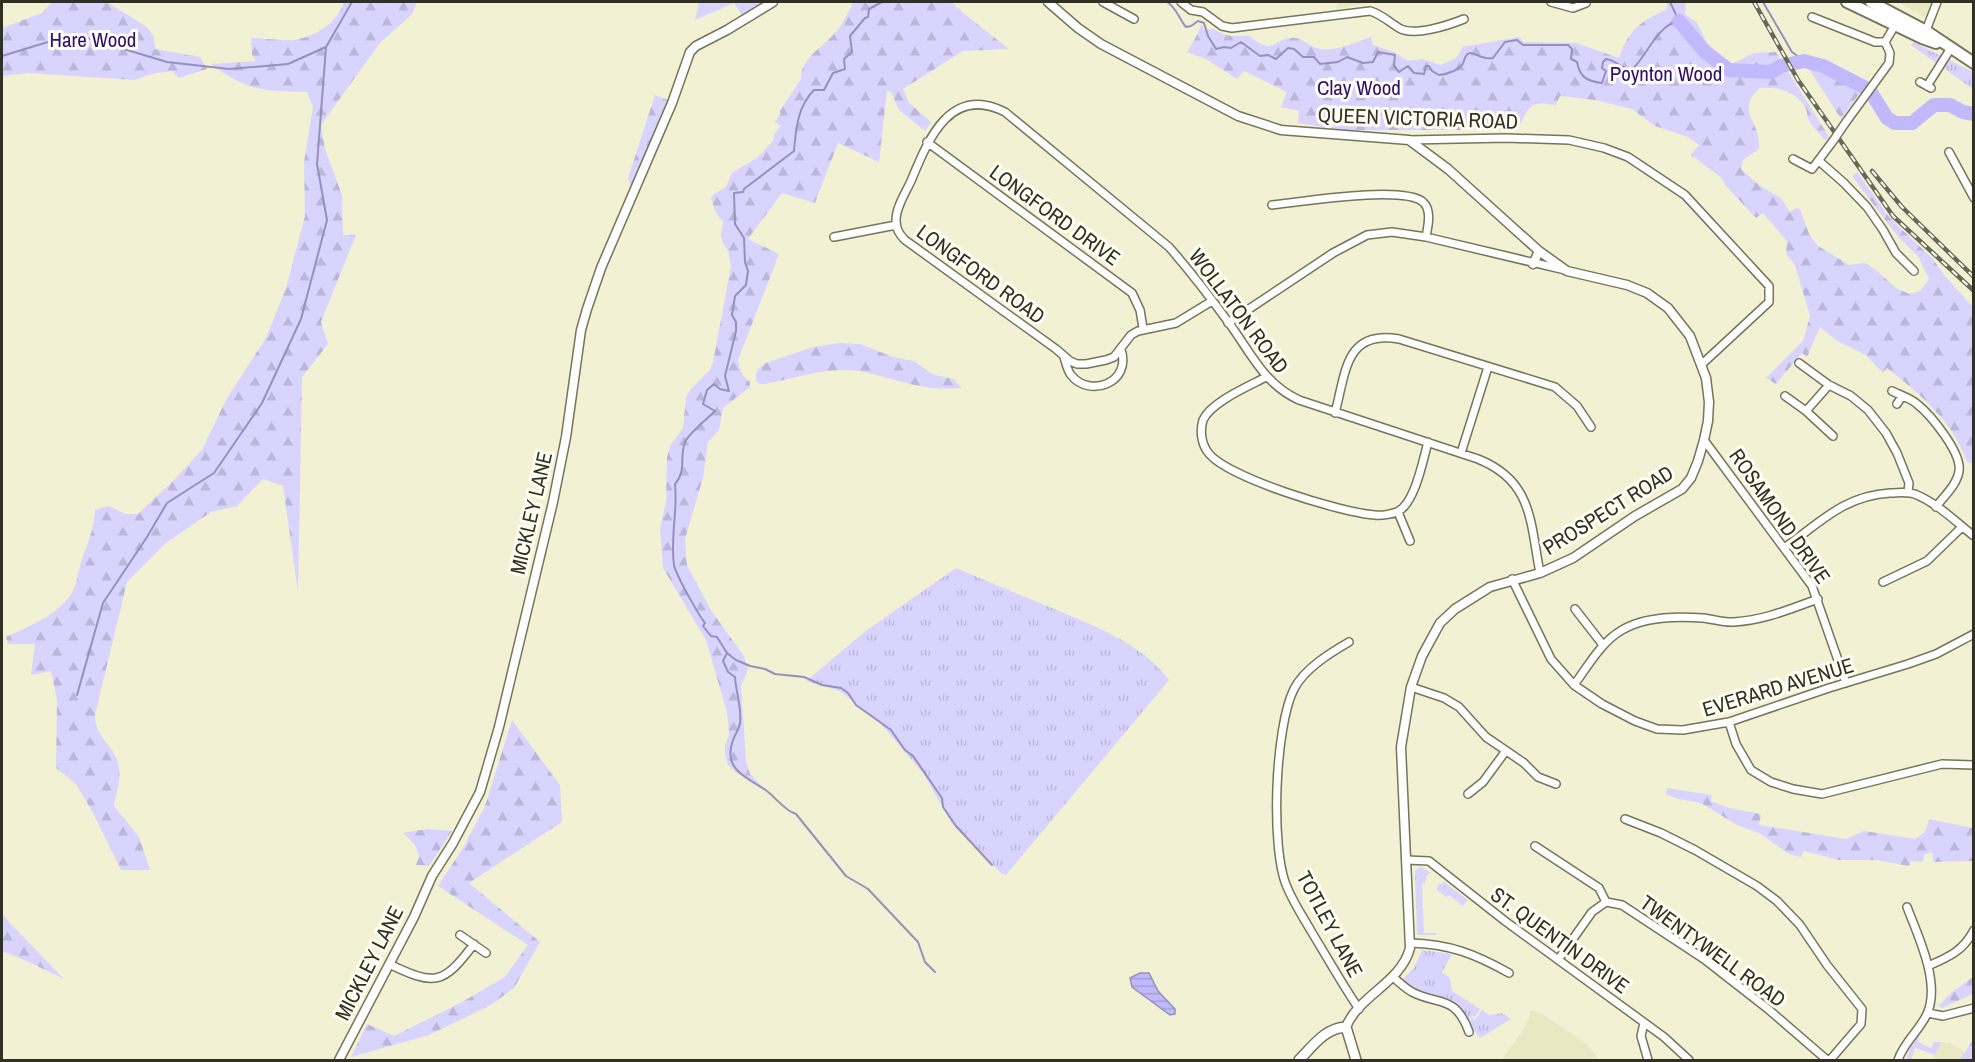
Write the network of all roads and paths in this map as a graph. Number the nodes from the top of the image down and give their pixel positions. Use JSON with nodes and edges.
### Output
{"nodes":[{"id":1,"x":773,"y":2,"type":"edge"},
{"id":2,"x":1048,"y":2,"type":"edge"},
{"id":3,"x":1103,"y":2,"type":"edge"},
{"id":4,"x":1181,"y":2,"type":"edge"},
{"id":5,"x":1551,"y":2,"type":"edge"},
{"id":6,"x":1847,"y":2,"type":"edge"},
{"id":7,"x":1871,"y":2,"type":"edge"},
{"id":8,"x":1937,"y":2,"type":"edge"},
{"id":9,"x":1586,"y":3,"type":"dead end"},
{"id":10,"x":1812,"y":17,"type":"dead end"},
{"id":11,"x":1464,"y":19,"type":"dead end"},
{"id":12,"x":1134,"y":20,"type":"dead end"},
{"id":13,"x":1897,"y":21,"type":"junction"},
{"id":14,"x":1924,"y":35,"type":"junction"},
{"id":15,"x":1885,"y":42,"type":"junction"},
{"id":16,"x":1951,"y":48,"type":"junction"},
{"id":17,"x":1974,"y":63,"type":"edge"},
{"id":18,"x":1926,"y":86,"type":"dead end"},
{"id":19,"x":1409,"y":140,"type":"junction"},
{"id":20,"x":927,"y":142,"type":"junction"},
{"id":21,"x":1949,"y":152,"type":"dead end"},
{"id":22,"x":1793,"y":159,"type":"dead end"},
{"id":23,"x":1819,"y":161,"type":"junction"},
{"id":24,"x":1974,"y":198,"type":"edge"},
{"id":25,"x":1272,"y":205,"type":"dead end"},
{"id":26,"x":896,"y":225,"type":"junction"},
{"id":27,"x":834,"y":237,"type":"dead end"},
{"id":28,"x":1426,"y":237,"type":"junction"},
{"id":29,"x":1539,"y":251,"type":"junction"},
{"id":30,"x":1533,"y":264,"type":"junction"},
{"id":31,"x":1567,"y":271,"type":"junction"},
{"id":32,"x":1914,"y":272,"type":"dead end"},
{"id":33,"x":1212,"y":301,"type":"junction"},
{"id":34,"x":1228,"y":323,"type":"junction"},
{"id":35,"x":1143,"y":328,"type":"junction"},
{"id":36,"x":1121,"y":350,"type":"junction"},
{"id":37,"x":1064,"y":357,"type":"junction"},
{"id":38,"x":1799,"y":363,"type":"dead end"},
{"id":39,"x":1701,"y":365,"type":"junction"},
{"id":40,"x":1488,"y":367,"type":"junction"},
{"id":41,"x":1266,"y":377,"type":"junction"},
{"id":42,"x":1829,"y":385,"type":"junction"},
{"id":43,"x":1892,"y":391,"type":"dead end"},
{"id":44,"x":1785,"y":396,"type":"dead end"},
{"id":45,"x":1902,"y":396,"type":"junction"},
{"id":46,"x":1897,"y":404,"type":"dead end"},
{"id":47,"x":1806,"y":411,"type":"junction"},
{"id":48,"x":1335,"y":413,"type":"junction"},
{"id":49,"x":1591,"y":428,"type":"dead end"},
{"id":50,"x":1833,"y":435,"type":"dead end"},
{"id":51,"x":1704,"y":440,"type":"junction"},
{"id":52,"x":1428,"y":442,"type":"junction"},
{"id":53,"x":1461,"y":453,"type":"junction"},
{"id":54,"x":1908,"y":492,"type":"junction"},
{"id":55,"x":1936,"y":507,"type":"junction"},
{"id":56,"x":1398,"y":512,"type":"junction"},
{"id":57,"x":1962,"y":527,"type":"junction"},
{"id":58,"x":1974,"y":536,"type":"edge"},
{"id":59,"x":1410,"y":541,"type":"dead end"},
{"id":60,"x":1784,"y":548,"type":"junction"},
{"id":61,"x":1540,"y":573,"type":"junction"},
{"id":62,"x":1512,"y":579,"type":"junction"},
{"id":63,"x":1883,"y":582,"type":"dead end"},
{"id":64,"x":1818,"y":599,"type":"junction"},
{"id":65,"x":1575,"y":609,"type":"dead end"},
{"id":66,"x":1974,"y":634,"type":"edge"},
{"id":67,"x":1344,"y":642,"type":"dead end"},
{"id":68,"x":1603,"y":645,"type":"junction"},
{"id":69,"x":1846,"y":683,"type":"junction"},
{"id":70,"x":1574,"y":685,"type":"junction"},
{"id":71,"x":1411,"y":687,"type":"junction"},
{"id":72,"x":1729,"y":722,"type":"junction"},
{"id":73,"x":1505,"y":752,"type":"junction"},
{"id":74,"x":1974,"y":765,"type":"edge"},
{"id":75,"x":1556,"y":784,"type":"dead end"},
{"id":76,"x":1468,"y":794,"type":"dead end"},
{"id":77,"x":1625,"y":819,"type":"dead end"},
{"id":78,"x":1535,"y":846,"type":"dead end"},
{"id":79,"x":1407,"y":860,"type":"junction"},
{"id":80,"x":1606,"y":902,"type":"junction"},
{"id":81,"x":1908,"y":907,"type":"dead end"},
{"id":82,"x":1974,"y":930,"type":"edge"},
{"id":83,"x":460,"y":935,"type":"dead end"},
{"id":84,"x":1410,"y":943,"type":"junction"},
{"id":85,"x":474,"y":944,"type":"junction"},
{"id":86,"x":486,"y":953,"type":"dead end"},
{"id":87,"x":1558,"y":960,"type":"junction"},
{"id":88,"x":389,"y":964,"type":"junction"},
{"id":89,"x":1928,"y":966,"type":"junction"},
{"id":90,"x":1509,"y":974,"type":"dead end"},
{"id":91,"x":1393,"y":977,"type":"junction"},
{"id":92,"x":1974,"y":1008,"type":"edge"},
{"id":93,"x":1359,"y":1009,"type":"junction"},
{"id":94,"x":1928,"y":1013,"type":"junction"},
{"id":95,"x":1644,"y":1023,"type":"junction"},
{"id":96,"x":1346,"y":1027,"type":"junction"},
{"id":97,"x":1469,"y":1032,"type":"dead end"},
{"id":98,"x":339,"y":1060,"type":"edge"},
{"id":99,"x":1299,"y":1060,"type":"edge"},
{"id":100,"x":1356,"y":1060,"type":"edge"},
{"id":101,"x":1648,"y":1060,"type":"edge"},
{"id":102,"x":1689,"y":1060,"type":"edge"},
{"id":103,"x":1828,"y":1060,"type":"edge"},
{"id":104,"x":1898,"y":1060,"type":"edge"}],
"edges":[{"from":1,"to":88,"type":"street","name":"MICKLEY LANE"},
{"from":2,"to":19,"type":"street","name":"QUEEN VICTORIA ROAD"},
{"from":3,"to":12,"type":"street"},
{"from":4,"to":11,"type":"street"},
{"from":5,"to":9,"type":"street"},
{"from":6,"to":13,"type":"main road"},
{"from":7,"to":13,"type":"main road"},
{"from":8,"to":14,"type":"street"},
{"from":10,"to":15,"type":"street"},
{"from":13,"to":14,"type":"main road"},
{"from":13,"to":15,"type":"street"},
{"from":14,"to":16,"type":"main road"},
{"from":15,"to":23,"type":"street","bridge":true},
{"from":16,"to":17,"type":"main road"},
{"from":16,"to":18,"type":"street"},
{"from":19,"to":29,"type":"street"},
{"from":19,"to":39,"type":"street","name":"QUEEN VICTORIA ROAD"},
{"from":20,"to":26,"type":"street","name":"LONGFORD ROAD"},
{"from":20,"to":33,"type":"street","name":"WOLLATON ROAD"},
{"from":20,"to":35,"type":"street","name":"LONGFORD DRIVE"},
{"from":21,"to":24,"type":"street"},
{"from":22,"to":23,"type":"street"},
{"from":23,"to":32,"type":"street"},
{"from":25,"to":28,"type":"street"},
{"from":26,"to":27,"type":"street"},
{"from":26,"to":37,"type":"street","name":"LONGFORD ROAD"},
{"from":28,"to":30,"type":"street","name":"PROSPECT ROAD"},
{"from":28,"to":34,"type":"street","name":"PROSPECT ROAD"},
{"from":29,"to":30,"type":"street"},
{"from":29,"to":31,"type":"street"},
{"from":30,"to":31,"type":"street","name":"PROSPECT ROAD"},
{"from":31,"to":39,"type":"street","name":"PROSPECT ROAD"},
{"from":33,"to":34,"type":"street","name":"WOLLATON ROAD"},
{"from":33,"to":35,"type":"street"},
{"from":34,"to":41,"type":"street","name":"WOLLATON ROAD"},
{"from":35,"to":36,"type":"street","name":"LONGFORD ROAD"},
{"from":36,"to":37,"type":"street","name":"LONGFORD ROAD"},
{"from":36,"to":37,"type":"street","name":"LONGFORD ROAD"},
{"from":38,"to":42,"type":"street"},
{"from":39,"to":51,"type":"street","name":"PROSPECT ROAD"},
{"from":40,"to":48,"type":"street"},
{"from":40,"to":49,"type":"street"},
{"from":40,"to":53,"type":"street"},
{"from":41,"to":48,"type":"street","name":"WOLLATON ROAD"},
{"from":41,"to":56,"type":"street"},
{"from":42,"to":47,"type":"street"},
{"from":42,"to":54,"type":"street"},
{"from":43,"to":45,"type":"street"},
{"from":44,"to":47,"type":"street"},
{"from":45,"to":46,"type":"street"},
{"from":45,"to":55,"type":"street"},
{"from":47,"to":50,"type":"street"},
{"from":48,"to":52,"type":"street","name":"WOLLATON ROAD"},
{"from":51,"to":60,"type":"street","name":"ROSAMOND DRIVE"},
{"from":51,"to":61,"type":"street","name":"PROSPECT ROAD"},
{"from":52,"to":53,"type":"street","name":"WOLLATON ROAD"},
{"from":52,"to":56,"type":"street"},
{"from":53,"to":61,"type":"street","name":"WOLLATON ROAD"},
{"from":54,"to":55,"type":"street"},
{"from":54,"to":60,"type":"street"},
{"from":55,"to":57,"type":"street"},
{"from":56,"to":59,"type":"street"},
{"from":57,"to":58,"type":"street"},
{"from":57,"to":63,"type":"street"},
{"from":60,"to":64,"type":"street","name":"ROSAMOND DRIVE"},
{"from":61,"to":62,"type":"street","name":"PROSPECT ROAD"},
{"from":62,"to":70,"type":"street","name":"EVERARD AVENUE"},
{"from":62,"to":71,"type":"street","name":"PROSPECT ROAD"},
{"from":64,"to":68,"type":"street"},
{"from":64,"to":69,"type":"street","name":"ROSAMOND DRIVE"},
{"from":65,"to":68,"type":"street"},
{"from":66,"to":69,"type":"street","name":"EVERARD AVENUE"},
{"from":67,"to":93,"type":"street","name":"TOTLEY LANE"},
{"from":68,"to":70,"type":"street"},
{"from":69,"to":72,"type":"street","name":"EVERARD AVENUE"},
{"from":70,"to":72,"type":"street","name":"EVERARD AVENUE"},
{"from":71,"to":73,"type":"street"},
{"from":71,"to":79,"type":"street","name":"PROSPECT ROAD"},
{"from":72,"to":74,"type":"street"},
{"from":73,"to":75,"type":"street"},
{"from":73,"to":76,"type":"street"},
{"from":77,"to":103,"type":"street"},
{"from":78,"to":80,"type":"street"},
{"from":79,"to":84,"type":"street","name":"PROSPECT ROAD"},
{"from":79,"to":87,"type":"street","name":"ST. QUENTIN DRIVE"},
{"from":80,"to":87,"type":"street","name":"TWENTYWELL ROAD"},
{"from":80,"to":103,"type":"street","name":"TWENTYWELL ROAD"},
{"from":81,"to":89,"type":"street"},
{"from":82,"to":89,"type":"street"},
{"from":83,"to":85,"type":"street"},
{"from":84,"to":90,"type":"street"},
{"from":84,"to":91,"type":"street","name":"PROSPECT ROAD"},
{"from":85,"to":86,"type":"street"},
{"from":85,"to":88,"type":"street"},
{"from":87,"to":95,"type":"street","name":"ST. QUENTIN DRIVE"},
{"from":88,"to":98,"type":"street","name":"MICKLEY LANE"},
{"from":89,"to":94,"type":"street"},
{"from":91,"to":93,"type":"street","name":"PROSPECT ROAD"},
{"from":91,"to":97,"type":"street"},
{"from":92,"to":94,"type":"street"},
{"from":93,"to":96,"type":"street","name":"PROSPECT ROAD"},
{"from":94,"to":104,"type":"street"},
{"from":95,"to":101,"type":"street"},
{"from":95,"to":102,"type":"street","name":"ST. QUENTIN DRIVE"},
{"from":96,"to":99,"type":"main road"},
{"from":96,"to":100,"type":"main road"}]}
